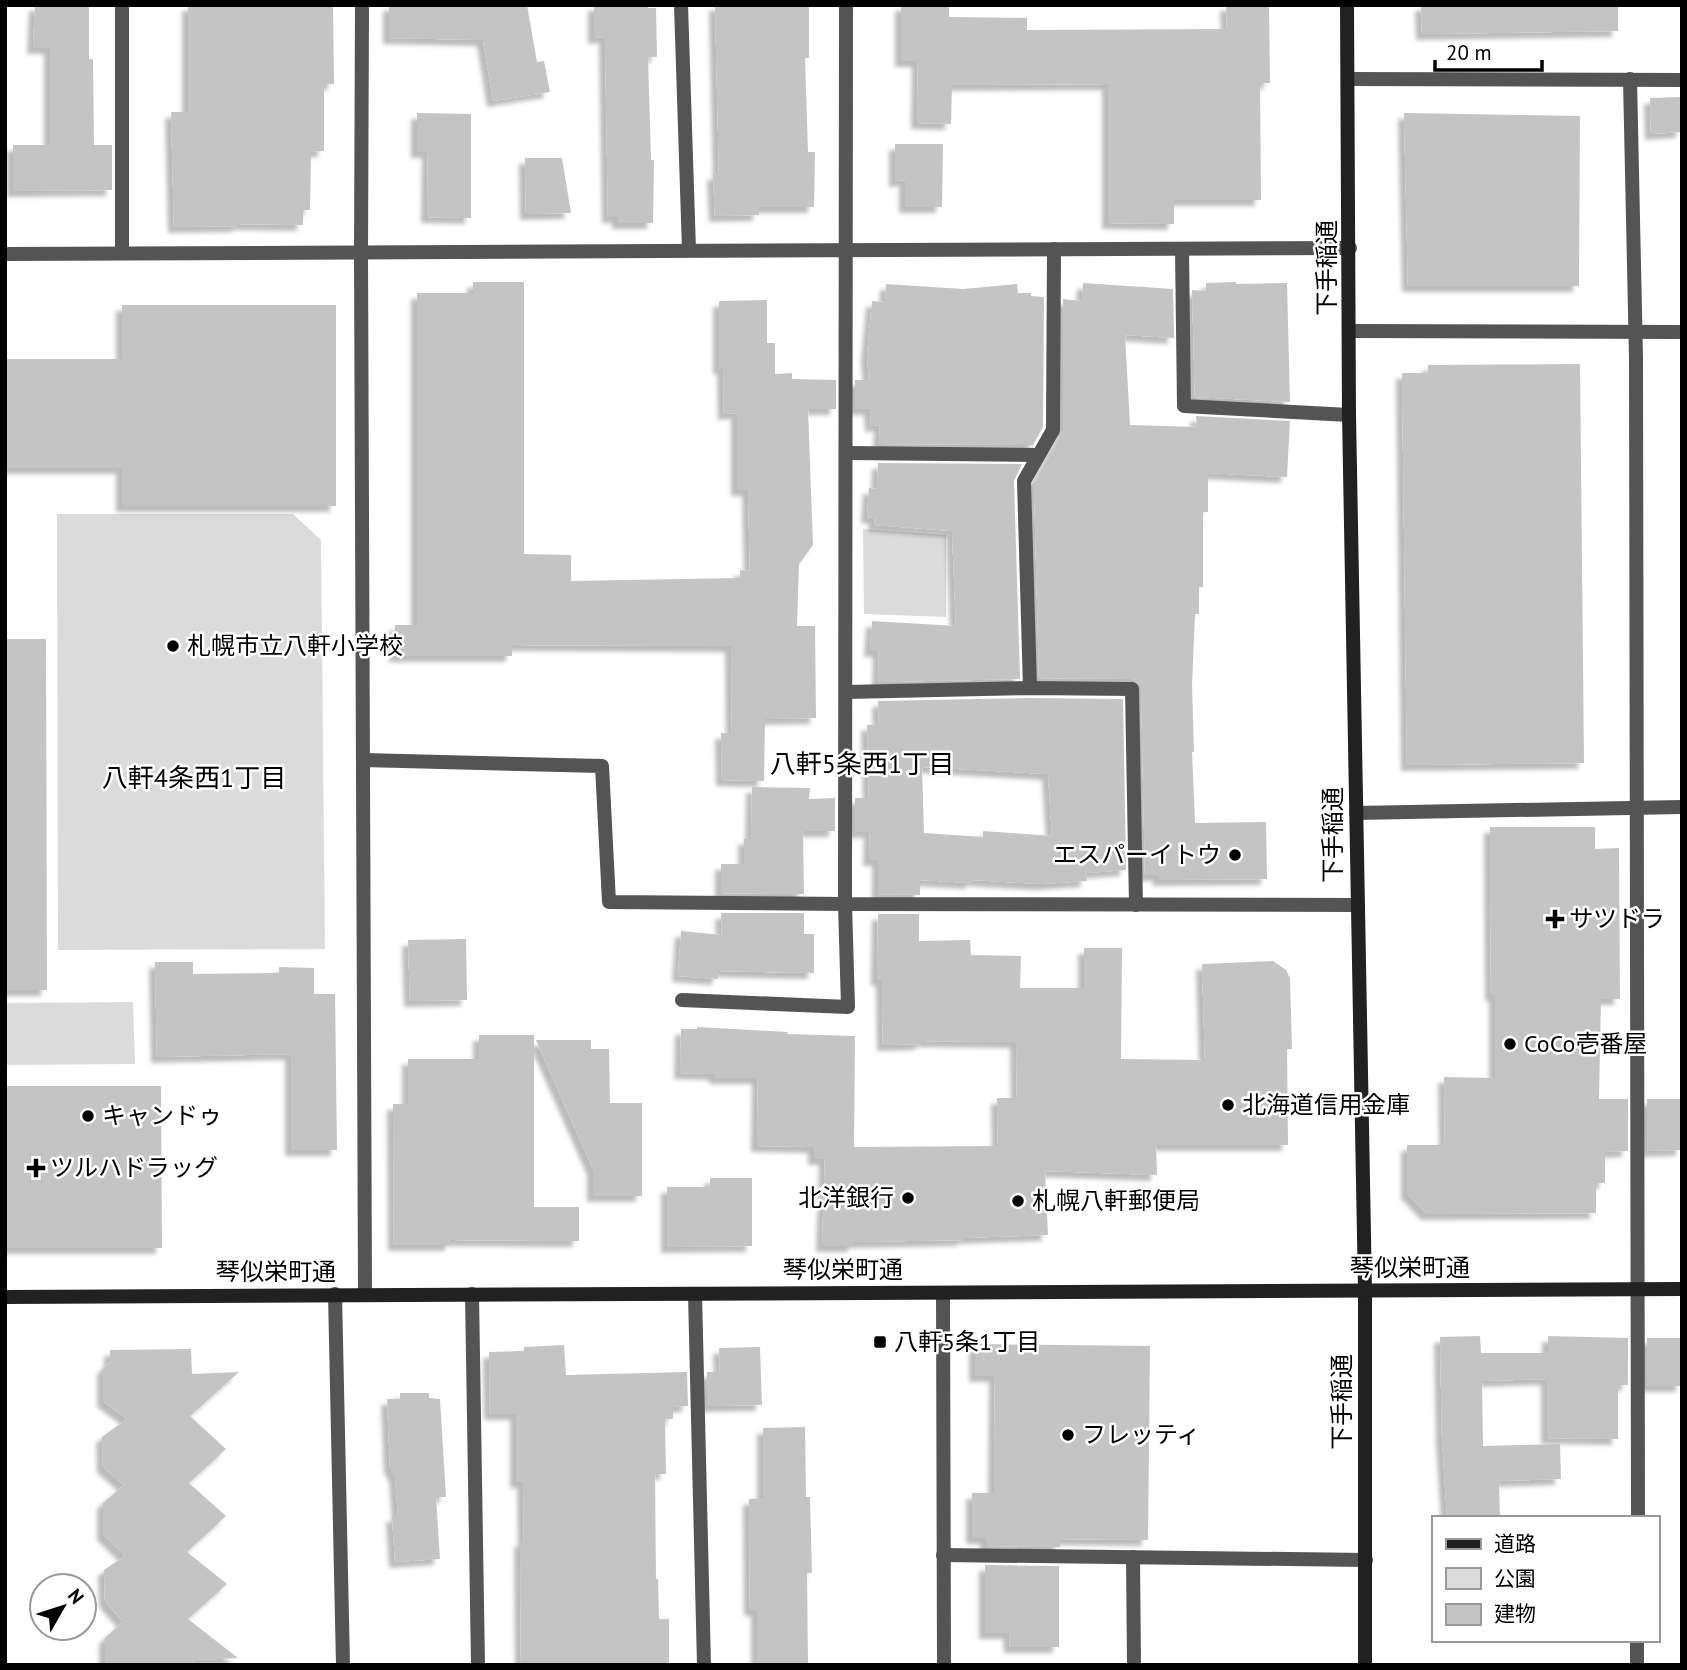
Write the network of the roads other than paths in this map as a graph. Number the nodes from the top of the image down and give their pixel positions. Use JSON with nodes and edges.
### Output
{"nodes":[{"id":1,"x":122,"y":5,"type":"edge"},
{"id":2,"x":362,"y":5,"type":"edge"},
{"id":3,"x":681,"y":5,"type":"edge"},
{"id":4,"x":846,"y":5,"type":"edge"},
{"id":5,"x":1347,"y":5,"type":"edge"},
{"id":6,"x":1348,"y":79,"type":"junction"},
{"id":7,"x":1630,"y":79,"type":"junction"},
{"id":8,"x":1682,"y":80,"type":"edge"},
{"id":9,"x":1182,"y":248,"type":"junction"},
{"id":10,"x":1350,"y":248,"type":"junction"},
{"id":11,"x":1054,"y":249,"type":"junction"},
{"id":12,"x":688,"y":250,"type":"junction"},
{"id":13,"x":847,"y":250,"type":"junction"},
{"id":14,"x":122,"y":253,"type":"junction"},
{"id":15,"x":5,"y":254,"type":"edge"},
{"id":16,"x":361,"y":254,"type":"junction"},
{"id":17,"x":1350,"y":331,"type":"junction"},
{"id":18,"x":1682,"y":332,"type":"edge"},
{"id":19,"x":1636,"y":333,"type":"junction"},
{"id":20,"x":1349,"y":415,"type":"junction"},
{"id":21,"x":847,"y":453,"type":"junction"},
{"id":22,"x":1038,"y":455,"type":"junction"},
{"id":23,"x":1030,"y":688,"type":"junction"},
{"id":24,"x":846,"y":692,"type":"junction"},
{"id":25,"x":363,"y":760,"type":"junction"},
{"id":26,"x":1637,"y":807,"type":"junction"},
{"id":27,"x":1682,"y":807,"type":"edge"},
{"id":28,"x":1356,"y":813,"type":"junction"},
{"id":29,"x":845,"y":904,"type":"junction"},
{"id":30,"x":1136,"y":905,"type":"junction"},
{"id":31,"x":1356,"y":905,"type":"junction"},
{"id":32,"x":682,"y":1000,"type":"dead end"},
{"id":33,"x":1639,"y":1289,"type":"junction"},
{"id":34,"x":1682,"y":1289,"type":"edge"},
{"id":35,"x":1365,"y":1291,"type":"junction"},
{"id":36,"x":943,"y":1293,"type":"junction"},
{"id":37,"x":335,"y":1294,"type":"junction"},
{"id":38,"x":472,"y":1294,"type":"junction"},
{"id":39,"x":695,"y":1294,"type":"junction"},
{"id":40,"x":365,"y":1295,"type":"junction"},
{"id":41,"x":5,"y":1297,"type":"edge"},
{"id":42,"x":1638,"y":1516,"type":"edge"},
{"id":43,"x":943,"y":1555,"type":"junction"},
{"id":44,"x":1133,"y":1557,"type":"junction"},
{"id":45,"x":1366,"y":1560,"type":"junction"},
{"id":46,"x":1637,"y":1642,"type":"edge"},
{"id":47,"x":343,"y":1665,"type":"edge"},
{"id":48,"x":478,"y":1665,"type":"edge"},
{"id":49,"x":704,"y":1665,"type":"edge"},
{"id":50,"x":944,"y":1665,"type":"edge"},
{"id":51,"x":1134,"y":1665,"type":"edge"},
{"id":52,"x":1364,"y":1665,"type":"edge"},
{"id":53,"x":1637,"y":1665,"type":"edge"}],
"edges":[{"from":1,"to":14,"type":"street"},
{"from":2,"to":16,"type":"street"},
{"from":3,"to":12,"type":"street"},
{"from":4,"to":13,"type":"street"},
{"from":5,"to":6,"type":"main road","name":"下手稲通"},
{"from":6,"to":7,"type":"street"},
{"from":6,"to":10,"type":"main road","name":"下手稲通"},
{"from":7,"to":8,"type":"street"},
{"from":7,"to":19,"type":"street"},
{"from":9,"to":10,"type":"street"},
{"from":9,"to":11,"type":"street"},
{"from":9,"to":20,"type":"street"},
{"from":10,"to":17,"type":"main road","name":"下手稲通"},
{"from":11,"to":13,"type":"street"},
{"from":11,"to":22,"type":"street"},
{"from":12,"to":13,"type":"street"},
{"from":12,"to":16,"type":"street"},
{"from":13,"to":21,"type":"street"},
{"from":14,"to":15,"type":"street"},
{"from":14,"to":16,"type":"street"},
{"from":16,"to":25,"type":"street"},
{"from":17,"to":19,"type":"street"},
{"from":17,"to":20,"type":"main road","name":"下手稲通"},
{"from":18,"to":19,"type":"street"},
{"from":19,"to":26,"type":"street"},
{"from":20,"to":28,"type":"main road","name":"下手稲通"},
{"from":21,"to":22,"type":"street"},
{"from":21,"to":24,"type":"street"},
{"from":22,"to":23,"type":"street"},
{"from":23,"to":24,"type":"street"},
{"from":23,"to":30,"type":"street"},
{"from":24,"to":29,"type":"street"},
{"from":25,"to":29,"type":"street"},
{"from":25,"to":40,"type":"street"},
{"from":26,"to":27,"type":"street"},
{"from":26,"to":28,"type":"street"},
{"from":26,"to":33,"type":"street"},
{"from":28,"to":31,"type":"main road","name":"下手稲通"},
{"from":29,"to":30,"type":"street"},
{"from":29,"to":32,"type":"street"},
{"from":30,"to":31,"type":"street"},
{"from":31,"to":35,"type":"main road","name":"下手稲通"},
{"from":33,"to":34,"type":"main road","name":"琴似栄町通"},
{"from":33,"to":35,"type":"main road","name":"琴似栄町通"},
{"from":33,"to":42,"type":"street"},
{"from":35,"to":36,"type":"main road","name":"琴似栄町通"},
{"from":35,"to":45,"type":"main road","name":"下手稲通"},
{"from":36,"to":39,"type":"main road","name":"琴似栄町通"},
{"from":36,"to":43,"type":"street"},
{"from":37,"to":40,"type":"main road","name":"琴似栄町通"},
{"from":37,"to":41,"type":"main road","name":"琴似栄町通"},
{"from":37,"to":47,"type":"street"},
{"from":38,"to":39,"type":"main road","name":"琴似栄町通"},
{"from":38,"to":40,"type":"main road","name":"琴似栄町通"},
{"from":38,"to":48,"type":"street"},
{"from":39,"to":49,"type":"street"},
{"from":43,"to":44,"type":"street"},
{"from":43,"to":50,"type":"street"},
{"from":44,"to":45,"type":"street"},
{"from":44,"to":51,"type":"street"},
{"from":45,"to":52,"type":"main road","name":"下手稲通"},
{"from":46,"to":53,"type":"street"}]}
